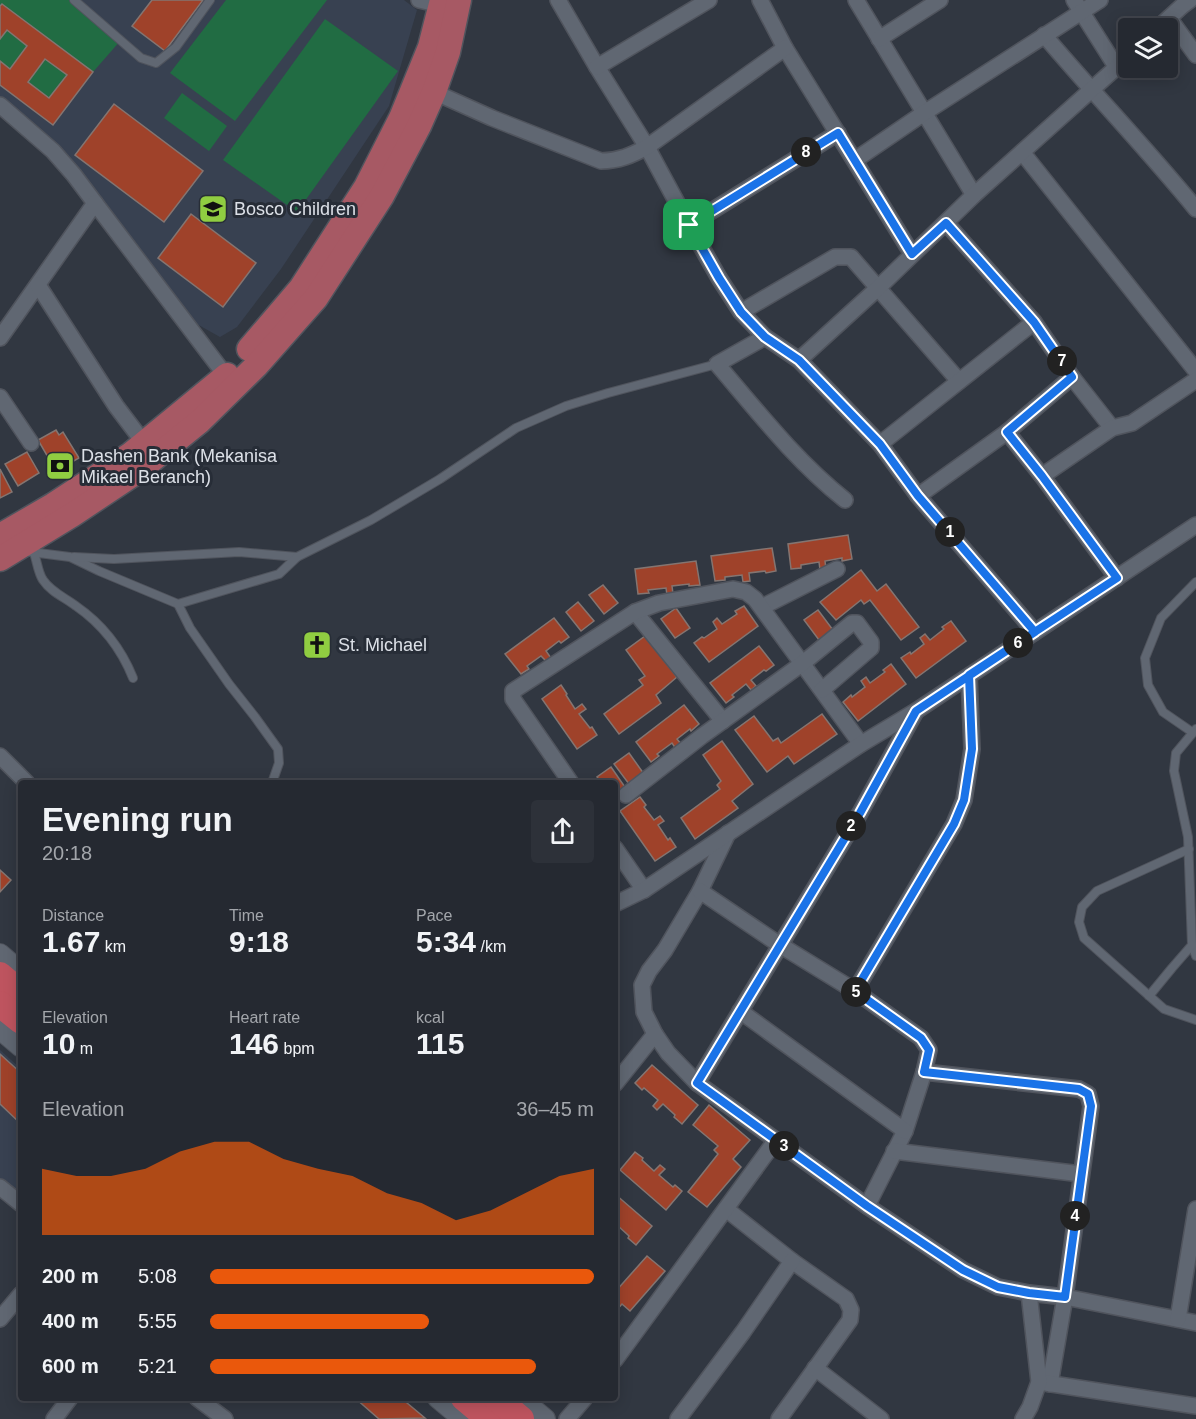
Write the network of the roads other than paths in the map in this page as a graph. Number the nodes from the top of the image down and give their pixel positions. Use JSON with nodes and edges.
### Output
{"nodes":[{"id":1,"x":74,"y":0,"type":"edge"},
{"id":2,"x":210,"y":0,"type":"edge"},
{"id":3,"x":558,"y":0,"type":"edge"},
{"id":4,"x":709,"y":0,"type":"edge"},
{"id":5,"x":760,"y":0,"type":"edge"},
{"id":6,"x":856,"y":0,"type":"edge"},
{"id":7,"x":940,"y":0,"type":"edge"},
{"id":8,"x":1100,"y":0,"type":"edge"},
{"id":9,"x":440,"y":1,"type":"edge"},
{"id":10,"x":1183,"y":2,"type":"edge"},
{"id":11,"x":1077,"y":6,"type":"edge"},
{"id":12,"x":1169,"y":18,"type":"edge"},
{"id":13,"x":1044,"y":35,"type":"junction"},
{"id":14,"x":1178,"y":37,"type":"edge"},
{"id":15,"x":879,"y":39,"type":"junction"},
{"id":16,"x":785,"y":48,"type":"junction"},
{"id":17,"x":1196,"y":55,"type":"edge"},
{"id":18,"x":1118,"y":58,"type":"edge"},
{"id":19,"x":1118,"y":66,"type":"edge"},
{"id":20,"x":597,"y":67,"type":"junction"},
{"id":21,"x":1090,"y":90,"type":"junction"},
{"id":22,"x":434,"y":92,"type":"junction"},
{"id":23,"x":0,"y":105,"type":"edge"},
{"id":24,"x":924,"y":113,"type":"junction"},
{"id":25,"x":838,"y":133,"type":"junction"},
{"id":26,"x":647,"y":147,"type":"junction"},
{"id":27,"x":1022,"y":152,"type":"junction"},
{"id":28,"x":855,"y":160,"type":"junction"},
{"id":29,"x":974,"y":195,"type":"junction"},
{"id":30,"x":95,"y":203,"type":"junction"},
{"id":31,"x":1196,"y":208,"type":"edge"},
{"id":32,"x":946,"y":223,"type":"junction"},
{"id":33,"x":689,"y":225,"type":"junction"},
{"id":34,"x":912,"y":254,"type":"junction"},
{"id":35,"x":38,"y":285,"type":"junction"},
{"id":36,"x":878,"y":288,"type":"junction"},
{"id":37,"x":741,"y":312,"type":"junction"},
{"id":38,"x":1034,"y":322,"type":"junction"},
{"id":39,"x":765,"y":337,"type":"junction"},
{"id":40,"x":0,"y":338,"type":"edge"},
{"id":41,"x":799,"y":360,"type":"junction"},
{"id":42,"x":717,"y":364,"type":"junction"},
{"id":43,"x":1196,"y":371,"type":"edge"},
{"id":44,"x":226,"y":376,"type":"junction"},
{"id":45,"x":1072,"y":377,"type":"junction"},
{"id":46,"x":1196,"y":380,"type":"edge"},
{"id":47,"x":959,"y":381,"type":"junction"},
{"id":48,"x":0,"y":397,"type":"edge"},
{"id":49,"x":193,"y":415,"type":"junction"},
{"id":50,"x":1112,"y":428,"type":"junction"},
{"id":51,"x":1007,"y":432,"type":"junction"},
{"id":52,"x":31,"y":443,"type":"dead end"},
{"id":53,"x":144,"y":443,"type":"junction"},
{"id":54,"x":880,"y":444,"type":"junction"},
{"id":55,"x":1042,"y":476,"type":"junction"},
{"id":56,"x":918,"y":496,"type":"junction"},
{"id":57,"x":846,"y":500,"type":"dead end"},
{"id":58,"x":1196,"y":525,"type":"edge"},
{"id":59,"x":12,"y":549,"type":"edge"},
{"id":60,"x":70,"y":557,"type":"junction"},
{"id":61,"x":297,"y":557,"type":"junction"},
{"id":62,"x":837,"y":569,"type":"dead end"},
{"id":63,"x":1117,"y":578,"type":"junction"},
{"id":64,"x":1196,"y":582,"type":"edge"},
{"id":65,"x":178,"y":604,"type":"junction"},
{"id":66,"x":762,"y":607,"type":"junction"},
{"id":67,"x":635,"y":612,"type":"junction"},
{"id":68,"x":1035,"y":632,"type":"junction"},
{"id":69,"x":803,"y":663,"type":"junction"},
{"id":70,"x":969,"y":675,"type":"junction"},
{"id":71,"x":133,"y":678,"type":"dead end"},
{"id":72,"x":822,"y":690,"type":"junction"},
{"id":73,"x":916,"y":711,"type":"junction"},
{"id":74,"x":723,"y":721,"type":"junction"},
{"id":75,"x":1194,"y":730,"type":"edge"},
{"id":76,"x":861,"y":744,"type":"junction"},
{"id":77,"x":0,"y":756,"type":"edge"},
{"id":78,"x":24,"y":780,"type":"edge"},
{"id":79,"x":274,"y":780,"type":"edge"},
{"id":80,"x":569,"y":780,"type":"edge"},
{"id":81,"x":626,"y":795,"type":"dead end"},
{"id":82,"x":1187,"y":828,"type":"junction"},
{"id":83,"x":1196,"y":831,"type":"edge"},
{"id":84,"x":729,"y":833,"type":"junction"},
{"id":85,"x":1189,"y":849,"type":"junction"},
{"id":86,"x":618,"y":852,"type":"edge"},
{"id":87,"x":644,"y":890,"type":"junction"},
{"id":88,"x":700,"y":891,"type":"junction"},
{"id":89,"x":618,"y":903,"type":"edge"},
{"id":90,"x":780,"y":945,"type":"junction"},
{"id":91,"x":1192,"y":945,"type":"junction"},
{"id":92,"x":0,"y":954,"type":"edge"},
{"id":93,"x":1196,"y":956,"type":"edge"},
{"id":94,"x":18,"y":969,"type":"edge"},
{"id":95,"x":0,"y":975,"type":"edge"},
{"id":96,"x":18,"y":990,"type":"edge"},
{"id":97,"x":855,"y":991,"type":"junction"},
{"id":98,"x":1149,"y":996,"type":"junction"},
{"id":99,"x":0,"y":1004,"type":"edge"},
{"id":100,"x":740,"y":1011,"type":"junction"},
{"id":101,"x":18,"y":1019,"type":"edge"},
{"id":102,"x":1196,"y":1020,"type":"edge"},
{"id":103,"x":0,"y":1029,"type":"edge"},
{"id":104,"x":655,"y":1034,"type":"junction"},
{"id":105,"x":18,"y":1044,"type":"edge"},
{"id":106,"x":924,"y":1072,"type":"junction"},
{"id":107,"x":618,"y":1080,"type":"edge"},
{"id":108,"x":697,"y":1083,"type":"junction"},
{"id":109,"x":904,"y":1131,"type":"junction"},
{"id":110,"x":776,"y":1140,"type":"junction"},
{"id":111,"x":894,"y":1151,"type":"junction"},
{"id":112,"x":1081,"y":1174,"type":"junction"},
{"id":113,"x":0,"y":1187,"type":"edge"},
{"id":114,"x":18,"y":1202,"type":"edge"},
{"id":115,"x":867,"y":1206,"type":"junction"},
{"id":116,"x":726,"y":1209,"type":"junction"},
{"id":117,"x":1196,"y":1209,"type":"edge"},
{"id":118,"x":792,"y":1261,"type":"junction"},
{"id":119,"x":1029,"y":1293,"type":"junction"},
{"id":120,"x":1065,"y":1297,"type":"junction"},
{"id":121,"x":18,"y":1298,"type":"edge"},
{"id":122,"x":0,"y":1319,"type":"edge"},
{"id":123,"x":1178,"y":1319,"type":"junction"},
{"id":124,"x":1196,"y":1323,"type":"edge"},
{"id":125,"x":618,"y":1351,"type":"edge"},
{"id":126,"x":816,"y":1368,"type":"junction"},
{"id":127,"x":1044,"y":1383,"type":"junction"},
{"id":128,"x":68,"y":1401,"type":"edge"},
{"id":129,"x":200,"y":1401,"type":"edge"},
{"id":130,"x":442,"y":1401,"type":"edge"},
{"id":131,"x":468,"y":1401,"type":"edge"},
{"id":132,"x":500,"y":1401,"type":"edge"},
{"id":133,"x":524,"y":1401,"type":"edge"},
{"id":134,"x":582,"y":1401,"type":"edge"},
{"id":135,"x":1196,"y":1406,"type":"edge"},
{"id":136,"x":218,"y":1417,"type":"edge"},
{"id":137,"x":54,"y":1419,"type":"edge"},
{"id":138,"x":463,"y":1419,"type":"edge"},
{"id":139,"x":489,"y":1419,"type":"edge"},
{"id":140,"x":521,"y":1419,"type":"edge"},
{"id":141,"x":545,"y":1419,"type":"edge"},
{"id":142,"x":567,"y":1419,"type":"edge"},
{"id":143,"x":678,"y":1419,"type":"edge"},
{"id":144,"x":779,"y":1419,"type":"edge"},
{"id":145,"x":881,"y":1419,"type":"edge"},
{"id":146,"x":1023,"y":1419,"type":"edge"}],
"edges":[{"from":1,"to":2,"type":"lane"},
{"from":3,"to":20,"type":"street"},
{"from":4,"to":20,"type":"street"},
{"from":5,"to":16,"type":"street"},
{"from":6,"to":15,"type":"street"},
{"from":7,"to":15,"type":"street"},
{"from":8,"to":11,"type":"street"},
{"from":9,"to":22,"type":"main road"},
{"from":9,"to":44,"type":"main road"},
{"from":10,"to":12,"type":"street"},
{"from":11,"to":13,"type":"street"},
{"from":11,"to":18,"type":"street"},
{"from":13,"to":21,"type":"street"},
{"from":13,"to":24,"type":"street"},
{"from":14,"to":17,"type":"street"},
{"from":15,"to":24,"type":"street"},
{"from":16,"to":25,"type":"street"},
{"from":16,"to":26,"type":"street"},
{"from":19,"to":21,"type":"street"},
{"from":20,"to":26,"type":"street"},
{"from":21,"to":27,"type":"street"},
{"from":21,"to":31,"type":"street"},
{"from":22,"to":26,"type":"street"},
{"from":22,"to":49,"type":"main road"},
{"from":23,"to":30,"type":"street"},
{"from":24,"to":28,"type":"street"},
{"from":24,"to":29,"type":"street"},
{"from":25,"to":28,"type":"street"},
{"from":25,"to":33,"type":"street"},
{"from":26,"to":33,"type":"street"},
{"from":27,"to":29,"type":"street"},
{"from":27,"to":43,"type":"street"},
{"from":28,"to":34,"type":"street"},
{"from":29,"to":32,"type":"street"},
{"from":30,"to":35,"type":"street"},
{"from":30,"to":44,"type":"street"},
{"from":32,"to":34,"type":"street"},
{"from":32,"to":38,"type":"street"},
{"from":33,"to":37,"type":"street"},
{"from":34,"to":36,"type":"street"},
{"from":35,"to":40,"type":"street"},
{"from":35,"to":53,"type":"street"},
{"from":36,"to":37,"type":"street"},
{"from":36,"to":41,"type":"street"},
{"from":36,"to":47,"type":"street"},
{"from":37,"to":39,"type":"street"},
{"from":38,"to":45,"type":"street"},
{"from":38,"to":47,"type":"street"},
{"from":39,"to":41,"type":"street"},
{"from":39,"to":42,"type":"street"},
{"from":41,"to":54,"type":"street"},
{"from":42,"to":57,"type":"street"},
{"from":42,"to":61,"type":"lane"},
{"from":44,"to":49,"type":"main road"},
{"from":45,"to":50,"type":"street"},
{"from":45,"to":51,"type":"street"},
{"from":46,"to":50,"type":"street"},
{"from":47,"to":54,"type":"street"},
{"from":48,"to":52,"type":"street"},
{"from":49,"to":53,"type":"main road"},
{"from":49,"to":59,"type":"main road"},
{"from":50,"to":55,"type":"street"},
{"from":51,"to":55,"type":"street"},
{"from":51,"to":56,"type":"street"},
{"from":53,"to":59,"type":"main road"},
{"from":54,"to":56,"type":"street"},
{"from":55,"to":63,"type":"street"},
{"from":56,"to":68,"type":"street"},
{"from":58,"to":63,"type":"street"},
{"from":59,"to":60,"type":"lane"},
{"from":59,"to":71,"type":"lane"},
{"from":60,"to":61,"type":"lane"},
{"from":60,"to":65,"type":"lane"},
{"from":61,"to":65,"type":"lane"},
{"from":62,"to":66,"type":"street"},
{"from":63,"to":68,"type":"street"},
{"from":64,"to":75,"type":"lane"},
{"from":65,"to":79,"type":"lane"},
{"from":66,"to":67,"type":"street"},
{"from":66,"to":69,"type":"street"},
{"from":67,"to":74,"type":"street"},
{"from":67,"to":80,"type":"street"},
{"from":68,"to":70,"type":"street"},
{"from":69,"to":72,"type":"street"},
{"from":69,"to":72,"type":"street"},
{"from":69,"to":74,"type":"street"},
{"from":70,"to":73,"type":"street"},
{"from":70,"to":97,"type":"street"},
{"from":72,"to":76,"type":"street"},
{"from":73,"to":76,"type":"street"},
{"from":73,"to":90,"type":"street"},
{"from":74,"to":81,"type":"street"},
{"from":75,"to":82,"type":"lane"},
{"from":76,"to":84,"type":"street"},
{"from":77,"to":78,"type":"street"},
{"from":82,"to":83,"type":"lane"},
{"from":82,"to":85,"type":"lane"},
{"from":84,"to":87,"type":"street"},
{"from":84,"to":88,"type":"street"},
{"from":85,"to":91,"type":"lane"},
{"from":85,"to":98,"type":"lane"},
{"from":86,"to":87,"type":"street"},
{"from":87,"to":89,"type":"street"},
{"from":88,"to":90,"type":"street"},
{"from":88,"to":104,"type":"street"},
{"from":90,"to":97,"type":"street"},
{"from":90,"to":100,"type":"street"},
{"from":91,"to":93,"type":"lane"},
{"from":91,"to":98,"type":"lane"},
{"from":92,"to":94,"type":"street"},
{"from":95,"to":96,"type":"highway"},
{"from":97,"to":106,"type":"street"},
{"from":98,"to":102,"type":"lane"},
{"from":99,"to":101,"type":"highway"},
{"from":100,"to":108,"type":"street"},
{"from":100,"to":109,"type":"street"},
{"from":103,"to":105,"type":"street"},
{"from":104,"to":107,"type":"street"},
{"from":104,"to":108,"type":"street"},
{"from":106,"to":109,"type":"street"},
{"from":106,"to":112,"type":"street"},
{"from":108,"to":110,"type":"street"},
{"from":109,"to":111,"type":"street"},
{"from":110,"to":115,"type":"street"},
{"from":110,"to":116,"type":"street"},
{"from":111,"to":112,"type":"street"},
{"from":111,"to":115,"type":"street"},
{"from":112,"to":120,"type":"street"},
{"from":113,"to":114,"type":"street"},
{"from":115,"to":119,"type":"street"},
{"from":116,"to":118,"type":"street"},
{"from":116,"to":125,"type":"street"},
{"from":117,"to":123,"type":"street"},
{"from":118,"to":126,"type":"street"},
{"from":118,"to":143,"type":"street"},
{"from":119,"to":120,"type":"street"},
{"from":119,"to":127,"type":"street"},
{"from":120,"to":123,"type":"street"},
{"from":120,"to":127,"type":"street"},
{"from":121,"to":122,"type":"street"},
{"from":123,"to":124,"type":"street"},
{"from":126,"to":144,"type":"street"},
{"from":126,"to":145,"type":"street"},
{"from":127,"to":135,"type":"street"},
{"from":127,"to":146,"type":"street"},
{"from":128,"to":137,"type":"street"},
{"from":129,"to":136,"type":"street"},
{"from":130,"to":138,"type":"street"},
{"from":131,"to":139,"type":"highway"},
{"from":132,"to":140,"type":"highway"},
{"from":133,"to":141,"type":"street"},
{"from":134,"to":142,"type":"street"}]}
